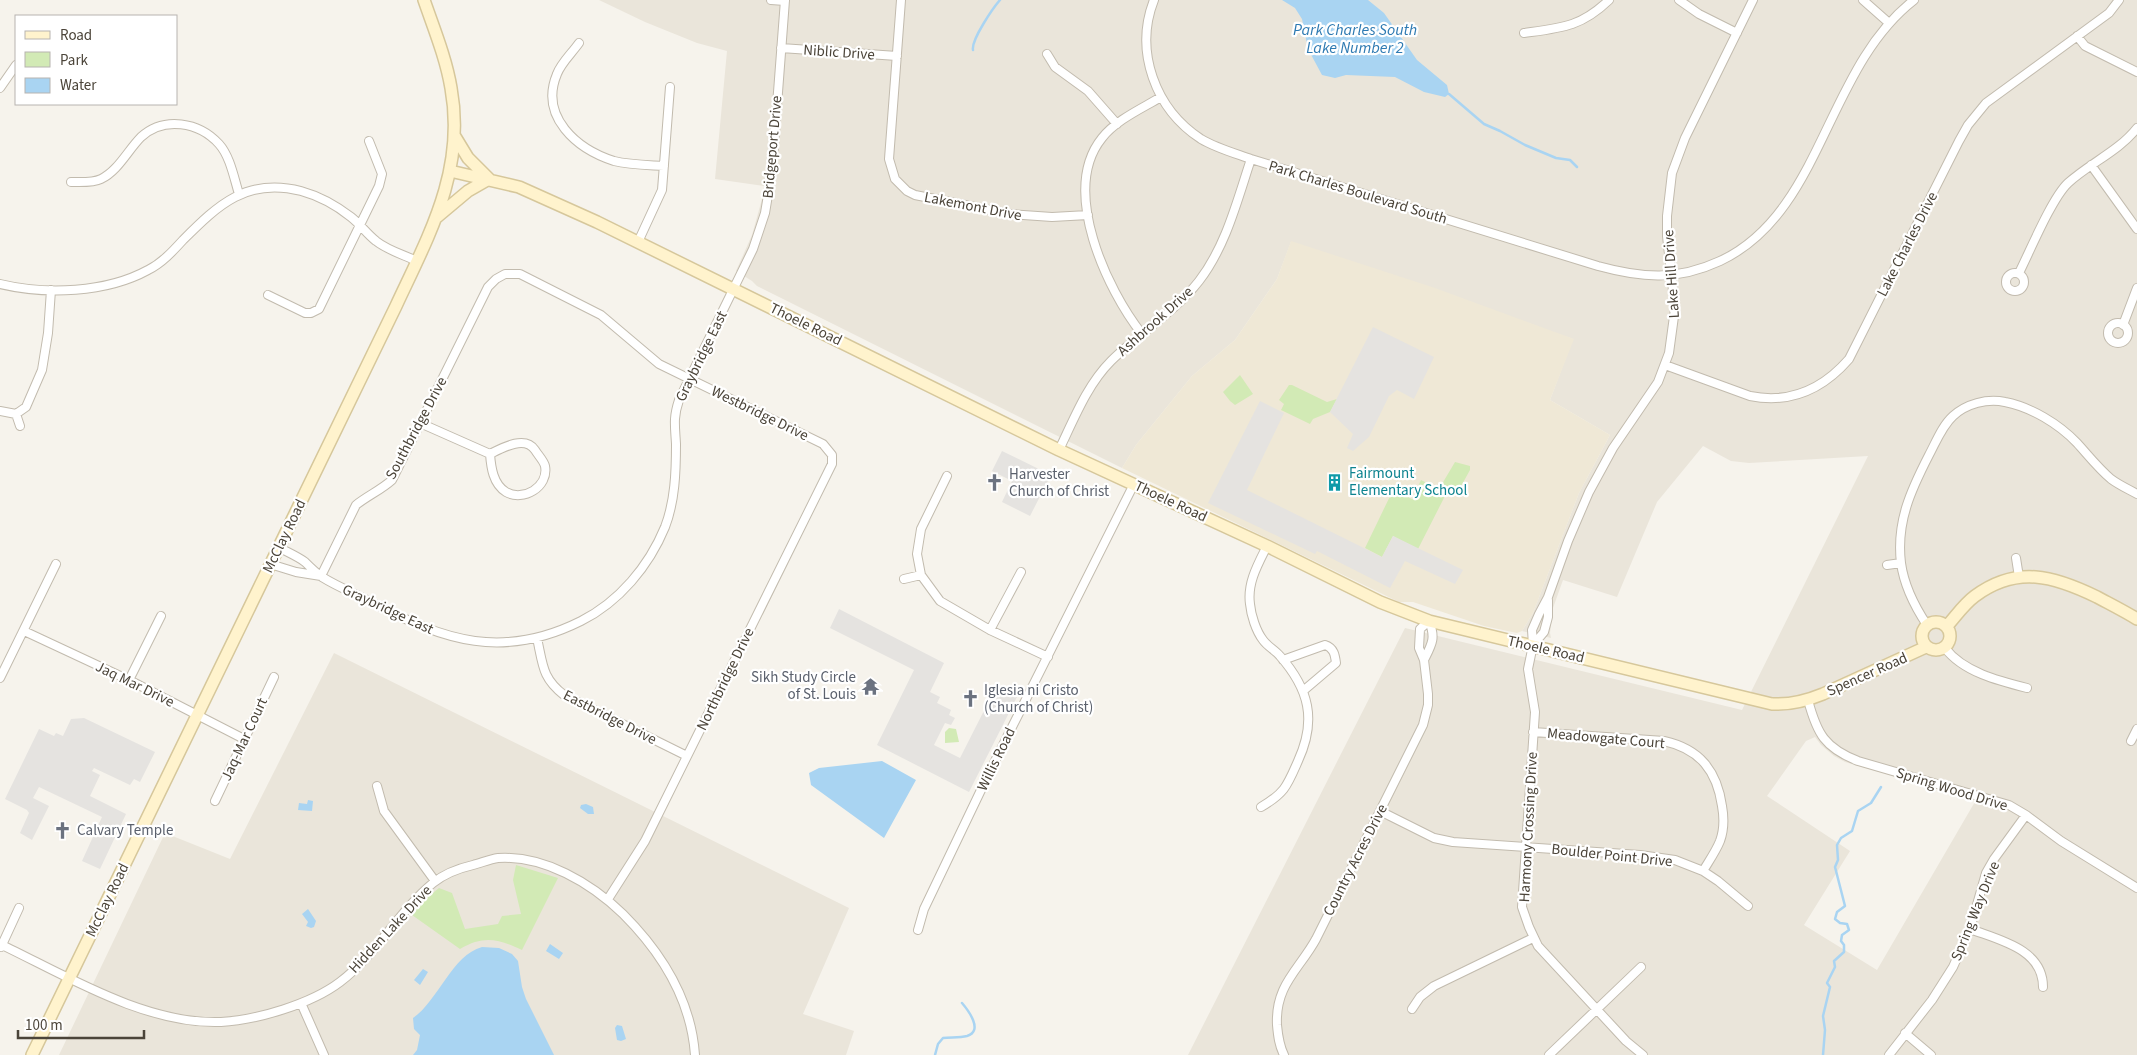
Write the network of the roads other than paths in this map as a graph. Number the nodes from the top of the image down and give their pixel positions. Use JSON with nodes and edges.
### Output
{"nodes":[{"id":1,"x":424,"y":0,"type":"edge"},
{"id":2,"x":770,"y":0,"type":"edge"},
{"id":3,"x":785,"y":0,"type":"edge"},
{"id":4,"x":901,"y":0,"type":"edge"},
{"id":5,"x":1154,"y":0,"type":"edge"},
{"id":6,"x":1609,"y":0,"type":"edge"},
{"id":7,"x":1679,"y":0,"type":"edge"},
{"id":8,"x":1754,"y":0,"type":"edge"},
{"id":9,"x":1864,"y":0,"type":"edge"},
{"id":10,"x":1914,"y":0,"type":"edge"},
{"id":11,"x":2119,"y":0,"type":"edge"},
{"id":12,"x":1889,"y":23,"type":"junction"},
{"id":13,"x":1524,"y":33,"type":"dead end"},
{"id":14,"x":1737,"y":33,"type":"junction"},
{"id":15,"x":2077,"y":36,"type":"junction"},
{"id":16,"x":579,"y":43,"type":"dead end"},
{"id":17,"x":781,"y":48,"type":"junction"},
{"id":18,"x":1047,"y":54,"type":"dead end"},
{"id":19,"x":897,"y":56,"type":"junction"},
{"id":20,"x":15,"y":66,"type":"edge"},
{"id":21,"x":2137,"y":72,"type":"edge"},
{"id":22,"x":670,"y":87,"type":"dead end"},
{"id":23,"x":0,"y":88,"type":"edge"},
{"id":24,"x":1161,"y":97,"type":"junction"},
{"id":25,"x":1116,"y":124,"type":"junction"},
{"id":26,"x":2137,"y":128,"type":"edge"},
{"id":27,"x":454,"y":135,"type":"junction"},
{"id":28,"x":370,"y":141,"type":"dead end"},
{"id":29,"x":1251,"y":159,"type":"junction"},
{"id":30,"x":664,"y":166,"type":"junction"},
{"id":31,"x":2091,"y":166,"type":"junction"},
{"id":32,"x":450,"y":171,"type":"junction"},
{"id":33,"x":489,"y":179,"type":"junction"},
{"id":34,"x":71,"y":182,"type":"dead end"},
{"id":35,"x":239,"y":194,"type":"junction"},
{"id":36,"x":1088,"y":215,"type":"junction"},
{"id":37,"x":436,"y":218,"type":"junction"},
{"id":38,"x":359,"y":224,"type":"junction"},
{"id":39,"x":2137,"y":229,"type":"edge"},
{"id":40,"x":638,"y":242,"type":"junction"},
{"id":41,"x":417,"y":261,"type":"junction"},
{"id":42,"x":2019,"y":273,"type":"dead end"},
{"id":43,"x":505,"y":274,"type":"joint"},
{"id":44,"x":1672,"y":276,"type":"junction"},
{"id":45,"x":0,"y":284,"type":"edge"},
{"id":46,"x":2137,"y":288,"type":"edge"},
{"id":47,"x":734,"y":289,"type":"junction"},
{"id":48,"x":51,"y":290,"type":"junction"},
{"id":49,"x":268,"y":295,"type":"dead end"},
{"id":50,"x":311,"y":314,"type":"junction"},
{"id":51,"x":314,"y":323,"type":"dead end"},
{"id":52,"x":2123,"y":325,"type":"dead end"},
{"id":53,"x":1142,"y":334,"type":"junction"},
{"id":54,"x":1665,"y":365,"type":"junction"},
{"id":55,"x":690,"y":379,"type":"junction"},
{"id":56,"x":0,"y":411,"type":"edge"},
{"id":57,"x":16,"y":414,"type":"junction"},
{"id":58,"x":420,"y":423,"type":"junction"},
{"id":59,"x":20,"y":426,"type":"dead end"},
{"id":60,"x":1059,"y":450,"type":"junction"},
{"id":61,"x":490,"y":454,"type":"junction"},
{"id":62,"x":832,"y":455,"type":"joint"},
{"id":63,"x":947,"y":476,"type":"dead end"},
{"id":64,"x":1134,"y":484,"type":"junction"},
{"id":65,"x":2137,"y":494,"type":"edge"},
{"id":66,"x":1267,"y":546,"type":"junction"},
{"id":67,"x":278,"y":547,"type":"junction"},
{"id":68,"x":2016,"y":558,"type":"dead end"},
{"id":69,"x":1901,"y":563,"type":"junction"},
{"id":70,"x":56,"y":564,"type":"dead end"},
{"id":71,"x":270,"y":564,"type":"junction"},
{"id":72,"x":1887,"y":566,"type":"dead end"},
{"id":73,"x":1020,"y":572,"type":"dead end"},
{"id":74,"x":921,"y":575,"type":"junction"},
{"id":75,"x":321,"y":576,"type":"junction"},
{"id":76,"x":2019,"y":577,"type":"junction"},
{"id":77,"x":904,"y":579,"type":"dead end"},
{"id":78,"x":1548,"y":597,"type":"junction"},
{"id":79,"x":161,"y":616,"type":"dead end"},
{"id":80,"x":2137,"y":619,"type":"edge"},
{"id":81,"x":1429,"y":621,"type":"junction"},
{"id":82,"x":1927,"y":625,"type":"junction"},
{"id":83,"x":1947,"y":626,"type":"junction"},
{"id":84,"x":990,"y":630,"type":"junction"},
{"id":85,"x":24,"y":632,"type":"junction"},
{"id":86,"x":537,"y":638,"type":"junction"},
{"id":87,"x":1533,"y":645,"type":"junction"},
{"id":88,"x":1926,"y":647,"type":"junction"},
{"id":89,"x":1945,"y":648,"type":"junction"},
{"id":90,"x":1048,"y":657,"type":"junction"},
{"id":91,"x":1283,"y":660,"type":"junction"},
{"id":92,"x":1424,"y":660,"type":"junction"},
{"id":93,"x":0,"y":676,"type":"edge"},
{"id":94,"x":274,"y":677,"type":"dead end"},
{"id":95,"x":130,"y":680,"type":"junction"},
{"id":96,"x":2027,"y":688,"type":"dead end"},
{"id":97,"x":1303,"y":691,"type":"junction"},
{"id":98,"x":1808,"y":700,"type":"junction"},
{"id":99,"x":197,"y":714,"type":"junction"},
{"id":100,"x":2137,"y":729,"type":"edge"},
{"id":101,"x":1533,"y":732,"type":"junction"},
{"id":102,"x":244,"y":739,"type":"junction"},
{"id":103,"x":2130,"y":741,"type":"dead end"},
{"id":104,"x":687,"y":756,"type":"junction"},
{"id":105,"x":377,"y":786,"type":"dead end"},
{"id":106,"x":215,"y":801,"type":"dead end"},
{"id":107,"x":1261,"y":807,"type":"dead end"},
{"id":108,"x":1380,"y":811,"type":"junction"},
{"id":109,"x":2026,"y":815,"type":"junction"},
{"id":110,"x":1525,"y":848,"type":"junction"},
{"id":111,"x":1703,"y":871,"type":"junction"},
{"id":112,"x":434,"y":882,"type":"junction"},
{"id":113,"x":2137,"y":888,"type":"edge"},
{"id":114,"x":608,"y":899,"type":"junction"},
{"id":115,"x":1748,"y":906,"type":"dead end"},
{"id":116,"x":19,"y":908,"type":"dead end"},
{"id":117,"x":1970,"y":929,"type":"junction"},
{"id":118,"x":918,"y":930,"type":"dead end"},
{"id":119,"x":1533,"y":938,"type":"junction"},
{"id":120,"x":1,"y":946,"type":"edge"},
{"id":121,"x":1641,"y":967,"type":"dead end"},
{"id":122,"x":70,"y":978,"type":"junction"},
{"id":123,"x":2043,"y":987,"type":"dead end"},
{"id":124,"x":301,"y":1003,"type":"junction"},
{"id":125,"x":1412,"y":1009,"type":"dead end"},
{"id":126,"x":1597,"y":1010,"type":"junction"},
{"id":127,"x":1905,"y":1033,"type":"junction"},
{"id":128,"x":32,"y":1055,"type":"edge"},
{"id":129,"x":324,"y":1055,"type":"edge"},
{"id":130,"x":695,"y":1055,"type":"edge"},
{"id":131,"x":1284,"y":1055,"type":"edge"},
{"id":132,"x":1549,"y":1055,"type":"edge"},
{"id":133,"x":1643,"y":1055,"type":"edge"},
{"id":134,"x":1889,"y":1055,"type":"edge"},
{"id":135,"x":1931,"y":1055,"type":"edge"}],
"edges":[{"from":1,"to":27,"type":"main road","name":"McClay Road"},
{"from":2,"to":3,"type":"street"},
{"from":3,"to":17,"type":"street","name":"Bridgeport Drive"},
{"from":4,"to":19,"type":"street","name":"Lakemont Drive"},
{"from":5,"to":24,"type":"street","name":"Park Charles Boulevard South"},
{"from":6,"to":13,"type":"street"},
{"from":7,"to":14,"type":"street"},
{"from":8,"to":14,"type":"street","name":"Lake Hill Drive"},
{"from":9,"to":12,"type":"street"},
{"from":10,"to":12,"type":"street","name":"Park Charles Boulevard South"},
{"from":11,"to":15,"type":"street","name":"Lake Charles Drive"},
{"from":12,"to":44,"type":"street","name":"Park Charles Boulevard South"},
{"from":14,"to":44,"type":"street","name":"Lake Hill Drive"},
{"from":15,"to":21,"type":"street"},
{"from":15,"to":54,"type":"street","name":"Lake Charles Drive"},
{"from":16,"to":30,"type":"street"},
{"from":17,"to":19,"type":"street","name":"Niblic Drive"},
{"from":17,"to":47,"type":"street","name":"Bridgeport Drive"},
{"from":18,"to":25,"type":"street"},
{"from":19,"to":36,"type":"street","name":"Lakemont Drive"},
{"from":20,"to":23,"type":"street"},
{"from":22,"to":30,"type":"street"},
{"from":24,"to":25,"type":"street"},
{"from":24,"to":29,"type":"street","name":"Park Charles Boulevard South"},
{"from":25,"to":36,"type":"street"},
{"from":26,"to":31,"type":"street"},
{"from":27,"to":32,"type":"main road","name":"McClay Road"},
{"from":27,"to":33,"type":"main road"},
{"from":28,"to":38,"type":"street"},
{"from":29,"to":44,"type":"street","name":"Park Charles Boulevard South"},
{"from":29,"to":53,"type":"street","name":"Ashbrook Drive"},
{"from":30,"to":40,"type":"street"},
{"from":31,"to":39,"type":"street"},
{"from":31,"to":42,"type":"street"},
{"from":32,"to":33,"type":"main road","name":"Thoele Road"},
{"from":32,"to":37,"type":"main road","name":"McClay Road"},
{"from":33,"to":37,"type":"main road"},
{"from":33,"to":40,"type":"main road","name":"Thoele Road"},
{"from":34,"to":35,"type":"street"},
{"from":35,"to":38,"type":"street"},
{"from":35,"to":48,"type":"street"},
{"from":36,"to":53,"type":"street"},
{"from":37,"to":41,"type":"main road","name":"McClay Road"},
{"from":38,"to":41,"type":"street"},
{"from":38,"to":50,"type":"street"},
{"from":40,"to":47,"type":"main road","name":"Thoele Road"},
{"from":41,"to":67,"type":"main road","name":"McClay Road"},
{"from":43,"to":55,"type":"street","name":"Westbridge Drive"},
{"from":43,"to":58,"type":"street","name":"Southbridge Drive"},
{"from":44,"to":54,"type":"street","name":"Lake Hill Drive"},
{"from":45,"to":48,"type":"street"},
{"from":46,"to":52,"type":"street"},
{"from":47,"to":55,"type":"street","name":"Graybridge East"},
{"from":47,"to":60,"type":"main road","name":"Thoele Road"},
{"from":48,"to":57,"type":"street"},
{"from":49,"to":50,"type":"street"},
{"from":50,"to":51,"type":"street"},
{"from":53,"to":60,"type":"street","name":"Ashbrook Drive"},
{"from":54,"to":78,"type":"street","name":"Lake Hill Drive"},
{"from":55,"to":62,"type":"street","name":"Westbridge Drive"},
{"from":55,"to":86,"type":"street","name":"Graybridge East"},
{"from":56,"to":57,"type":"street"},
{"from":57,"to":59,"type":"street"},
{"from":58,"to":61,"type":"street"},
{"from":58,"to":75,"type":"street","name":"Southbridge Drive"},
{"from":60,"to":64,"type":"main road","name":"Thoele Road"},
{"from":61,"to":61,"type":"street"},
{"from":62,"to":104,"type":"street","name":"Northbridge Drive"},
{"from":63,"to":74,"type":"street"},
{"from":64,"to":66,"type":"main road","name":"Thoele Road"},
{"from":64,"to":90,"type":"street","name":"Willis Road"},
{"from":65,"to":69,"type":"street"},
{"from":66,"to":81,"type":"main road","name":"Thoele Road"},
{"from":66,"to":91,"type":"street"},
{"from":67,"to":71,"type":"main road","name":"McClay Road"},
{"from":67,"to":75,"type":"street","name":"Graybridge East"},
{"from":68,"to":76,"type":"street"},
{"from":69,"to":72,"type":"street"},
{"from":69,"to":82,"type":"street"},
{"from":70,"to":85,"type":"street"},
{"from":71,"to":75,"type":"street","name":"Graybridge East"},
{"from":71,"to":99,"type":"main road","name":"McClay Road"},
{"from":73,"to":84,"type":"street"},
{"from":74,"to":77,"type":"street"},
{"from":74,"to":84,"type":"street"},
{"from":75,"to":86,"type":"street","name":"Graybridge East"},
{"from":76,"to":80,"type":"main road"},
{"from":76,"to":83,"type":"main road"},
{"from":78,"to":87,"type":"street","name":"Lake Hill Drive"},
{"from":78,"to":87,"type":"street","name":"Lake Hill Drive"},
{"from":79,"to":95,"type":"street"},
{"from":81,"to":87,"type":"main road","name":"Thoele Road"},
{"from":81,"to":92,"type":"street","name":"Country Acres Drive"},
{"from":81,"to":92,"type":"street","name":"Country Acres Drive"},
{"from":82,"to":83,"type":"main road"},
{"from":82,"to":88,"type":"main road"},
{"from":83,"to":89,"type":"main road"},
{"from":84,"to":90,"type":"street"},
{"from":85,"to":93,"type":"street"},
{"from":85,"to":95,"type":"street","name":"Jaq Mar Drive"},
{"from":86,"to":104,"type":"street","name":"Eastbridge Drive"},
{"from":87,"to":98,"type":"main road","name":"Thoele Road"},
{"from":87,"to":101,"type":"street","name":"Harmony Crossing Drive"},
{"from":88,"to":89,"type":"main road"},
{"from":88,"to":98,"type":"main road","name":"Spencer Road"},
{"from":89,"to":96,"type":"street"},
{"from":90,"to":118,"type":"street","name":"Willis Road"},
{"from":91,"to":97,"type":"street"},
{"from":91,"to":97,"type":"street"},
{"from":92,"to":108,"type":"street","name":"Country Acres Drive"},
{"from":94,"to":102,"type":"street","name":"Jaq-Mar Court"},
{"from":95,"to":99,"type":"street","name":"Jaq Mar Drive"},
{"from":97,"to":107,"type":"street"},
{"from":98,"to":109,"type":"street","name":"Spring Wood Drive"},
{"from":99,"to":102,"type":"street","name":"Jaq Mar Drive"},
{"from":99,"to":122,"type":"main road","name":"McClay Road"},
{"from":100,"to":103,"type":"street"},
{"from":101,"to":110,"type":"street","name":"Harmony Crossing Drive"},
{"from":101,"to":111,"type":"street","name":"Meadowgate Court"},
{"from":102,"to":106,"type":"street","name":"Jaq-Mar Court"},
{"from":104,"to":114,"type":"street","name":"Northbridge Drive"},
{"from":105,"to":112,"type":"street"},
{"from":108,"to":110,"type":"street","name":"Boulder Point Drive"},
{"from":108,"to":131,"type":"street","name":"Country Acres Drive"},
{"from":109,"to":113,"type":"street","name":"Spring Wood Drive"},
{"from":109,"to":117,"type":"street","name":"Spring Way Drive"},
{"from":110,"to":111,"type":"street","name":"Boulder Point Drive"},
{"from":110,"to":119,"type":"street","name":"Harmony Crossing Drive"},
{"from":111,"to":115,"type":"street","name":"Boulder Point Drive"},
{"from":112,"to":114,"type":"street","name":"Hidden Lake Drive"},
{"from":112,"to":124,"type":"street","name":"Hidden Lake Drive"},
{"from":114,"to":130,"type":"street","name":"Hidden Lake Drive"},
{"from":116,"to":120,"type":"street"},
{"from":117,"to":123,"type":"street"},
{"from":117,"to":127,"type":"street","name":"Spring Way Drive"},
{"from":119,"to":125,"type":"street"},
{"from":119,"to":126,"type":"street","name":"Harmony Crossing Drive"},
{"from":120,"to":122,"type":"street","name":"Hidden Lake Drive"},
{"from":121,"to":126,"type":"street"},
{"from":122,"to":124,"type":"street","name":"Hidden Lake Drive"},
{"from":122,"to":128,"type":"main road","name":"McClay Road"},
{"from":124,"to":129,"type":"street"},
{"from":126,"to":132,"type":"street"},
{"from":126,"to":133,"type":"street","name":"Harmony Crossing Drive"},
{"from":127,"to":134,"type":"street","name":"Spring Way Drive"},
{"from":127,"to":135,"type":"street"}]}
